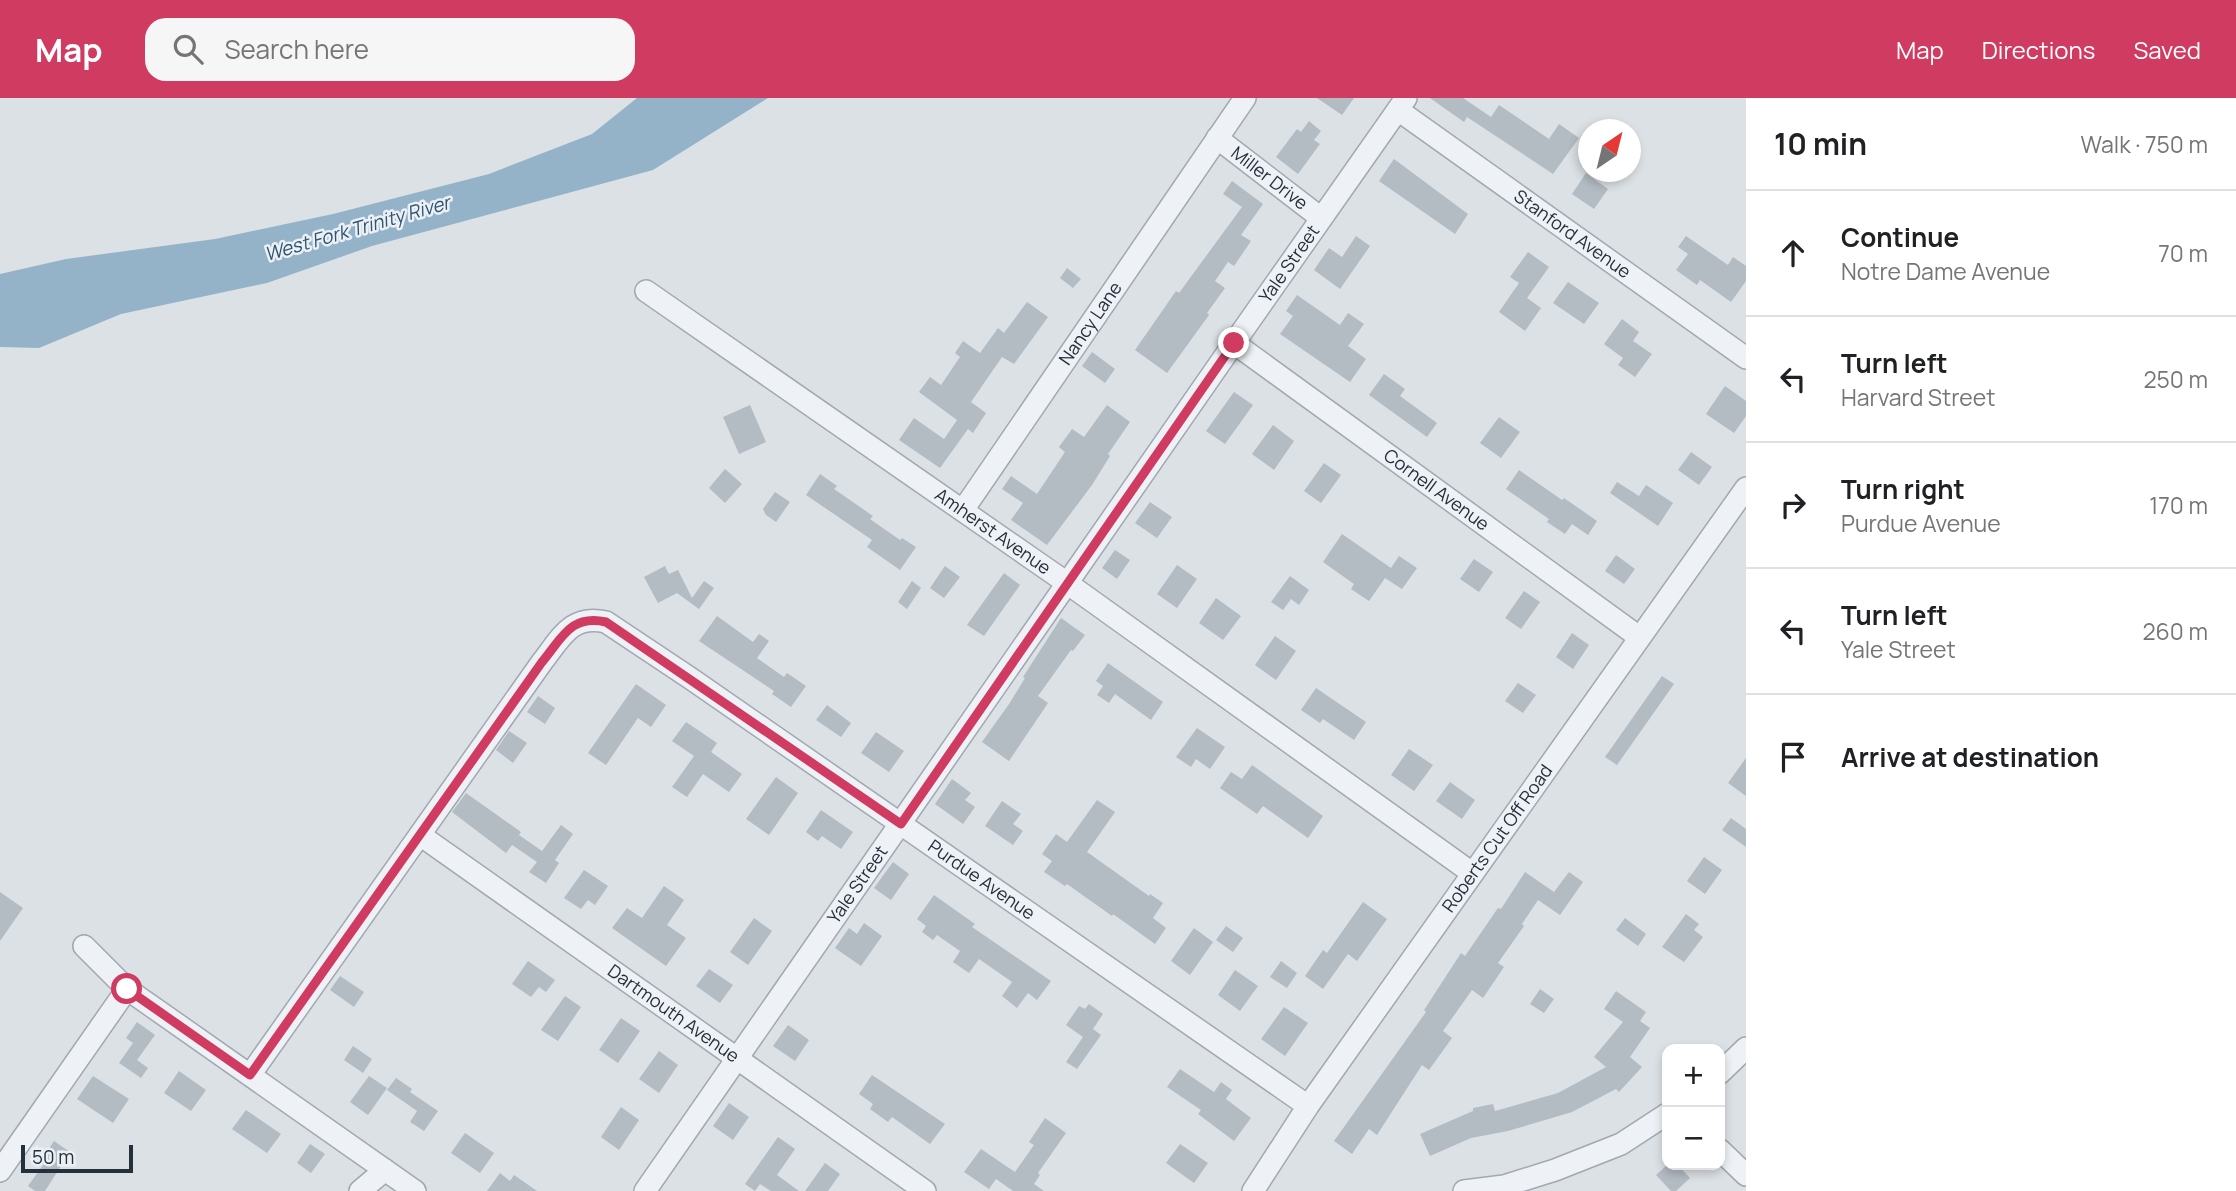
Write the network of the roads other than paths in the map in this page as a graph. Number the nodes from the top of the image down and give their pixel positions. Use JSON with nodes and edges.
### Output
{"nodes":[{"id":1,"x":1245,"y":98,"type":"edge"},
{"id":2,"x":1402,"y":104,"type":"edge"},
{"id":3,"x":1217,"y":138,"type":"junction"},
{"id":4,"x":1321,"y":218,"type":"junction"},
{"id":5,"x":646,"y":291,"type":"dead end"},
{"id":6,"x":1234,"y":343,"type":"junction"},
{"id":7,"x":1746,"y":358,"type":"edge"},
{"id":8,"x":1746,"y":488,"type":"edge"},
{"id":9,"x":963,"y":510,"type":"junction"},
{"id":10,"x":1067,"y":583,"type":"junction"},
{"id":11,"x":1639,"y":637,"type":"junction"},
{"id":12,"x":901,"y":824,"type":"junction"},
{"id":13,"x":420,"y":835,"type":"junction"},
{"id":14,"x":1472,"y":873,"type":"junction"},
{"id":15,"x":84,"y":946,"type":"dead end"},
{"id":16,"x":127,"y":989,"type":"junction"},
{"id":17,"x":1746,"y":1048,"type":"edge"},
{"id":18,"x":735,"y":1058,"type":"junction"},
{"id":19,"x":1725,"y":1068,"type":"edge"},
{"id":20,"x":250,"y":1075,"type":"junction"},
{"id":21,"x":1308,"y":1106,"type":"junction"},
{"id":22,"x":1662,"y":1117,"type":"edge"},
{"id":23,"x":1725,"y":1155,"type":"edge"},
{"id":24,"x":385,"y":1170,"type":"junction"},
{"id":25,"x":0,"y":1171,"type":"edge"},
{"id":26,"x":1746,"y":1175,"type":"edge"},
{"id":27,"x":360,"y":1191,"type":"edge"},
{"id":28,"x":415,"y":1191,"type":"edge"},
{"id":29,"x":645,"y":1191,"type":"edge"},
{"id":30,"x":925,"y":1191,"type":"edge"},
{"id":31,"x":1253,"y":1191,"type":"edge"},
{"id":32,"x":1464,"y":1191,"type":"edge"}],
"edges":[{"from":1,"to":3,"type":"street","name":"Nancy Lane"},
{"from":2,"to":4,"type":"street","name":"Yale Street"},
{"from":2,"to":7,"type":"street","name":"Stanford Avenue"},
{"from":3,"to":4,"type":"street","name":"Miller Drive"},
{"from":3,"to":9,"type":"street","name":"Nancy Lane"},
{"from":4,"to":6,"type":"street","name":"Yale Street"},
{"from":5,"to":9,"type":"street","name":"Amherst Avenue"},
{"from":6,"to":10,"type":"street","name":"Yale Street"},
{"from":6,"to":11,"type":"street","name":"Cornell Avenue"},
{"from":8,"to":11,"type":"street","name":"Roberts Cut Off Road"},
{"from":9,"to":10,"type":"street","name":"Amherst Avenue"},
{"from":10,"to":12,"type":"street","name":"Yale Street"},
{"from":10,"to":14,"type":"street","name":"Amherst Avenue"},
{"from":11,"to":14,"type":"street","name":"Roberts Cut Off Road"},
{"from":12,"to":13,"type":"street","name":"Purdue Avenue"},
{"from":12,"to":18,"type":"street","name":"Yale Street"},
{"from":12,"to":21,"type":"street","name":"Purdue Avenue"},
{"from":13,"to":18,"type":"street","name":"Dartmouth Avenue"},
{"from":13,"to":20,"type":"street"},
{"from":14,"to":21,"type":"street","name":"Roberts Cut Off Road"},
{"from":15,"to":16,"type":"street"},
{"from":16,"to":20,"type":"street"},
{"from":16,"to":25,"type":"street"},
{"from":17,"to":19,"type":"street"},
{"from":18,"to":29,"type":"street","name":"Yale Street"},
{"from":18,"to":30,"type":"street","name":"Dartmouth Avenue"},
{"from":20,"to":24,"type":"street"},
{"from":21,"to":31,"type":"street","name":"Roberts Cut Off Road"},
{"from":22,"to":32,"type":"street"},
{"from":23,"to":26,"type":"street"},
{"from":24,"to":27,"type":"street"},
{"from":24,"to":28,"type":"street"}]}
